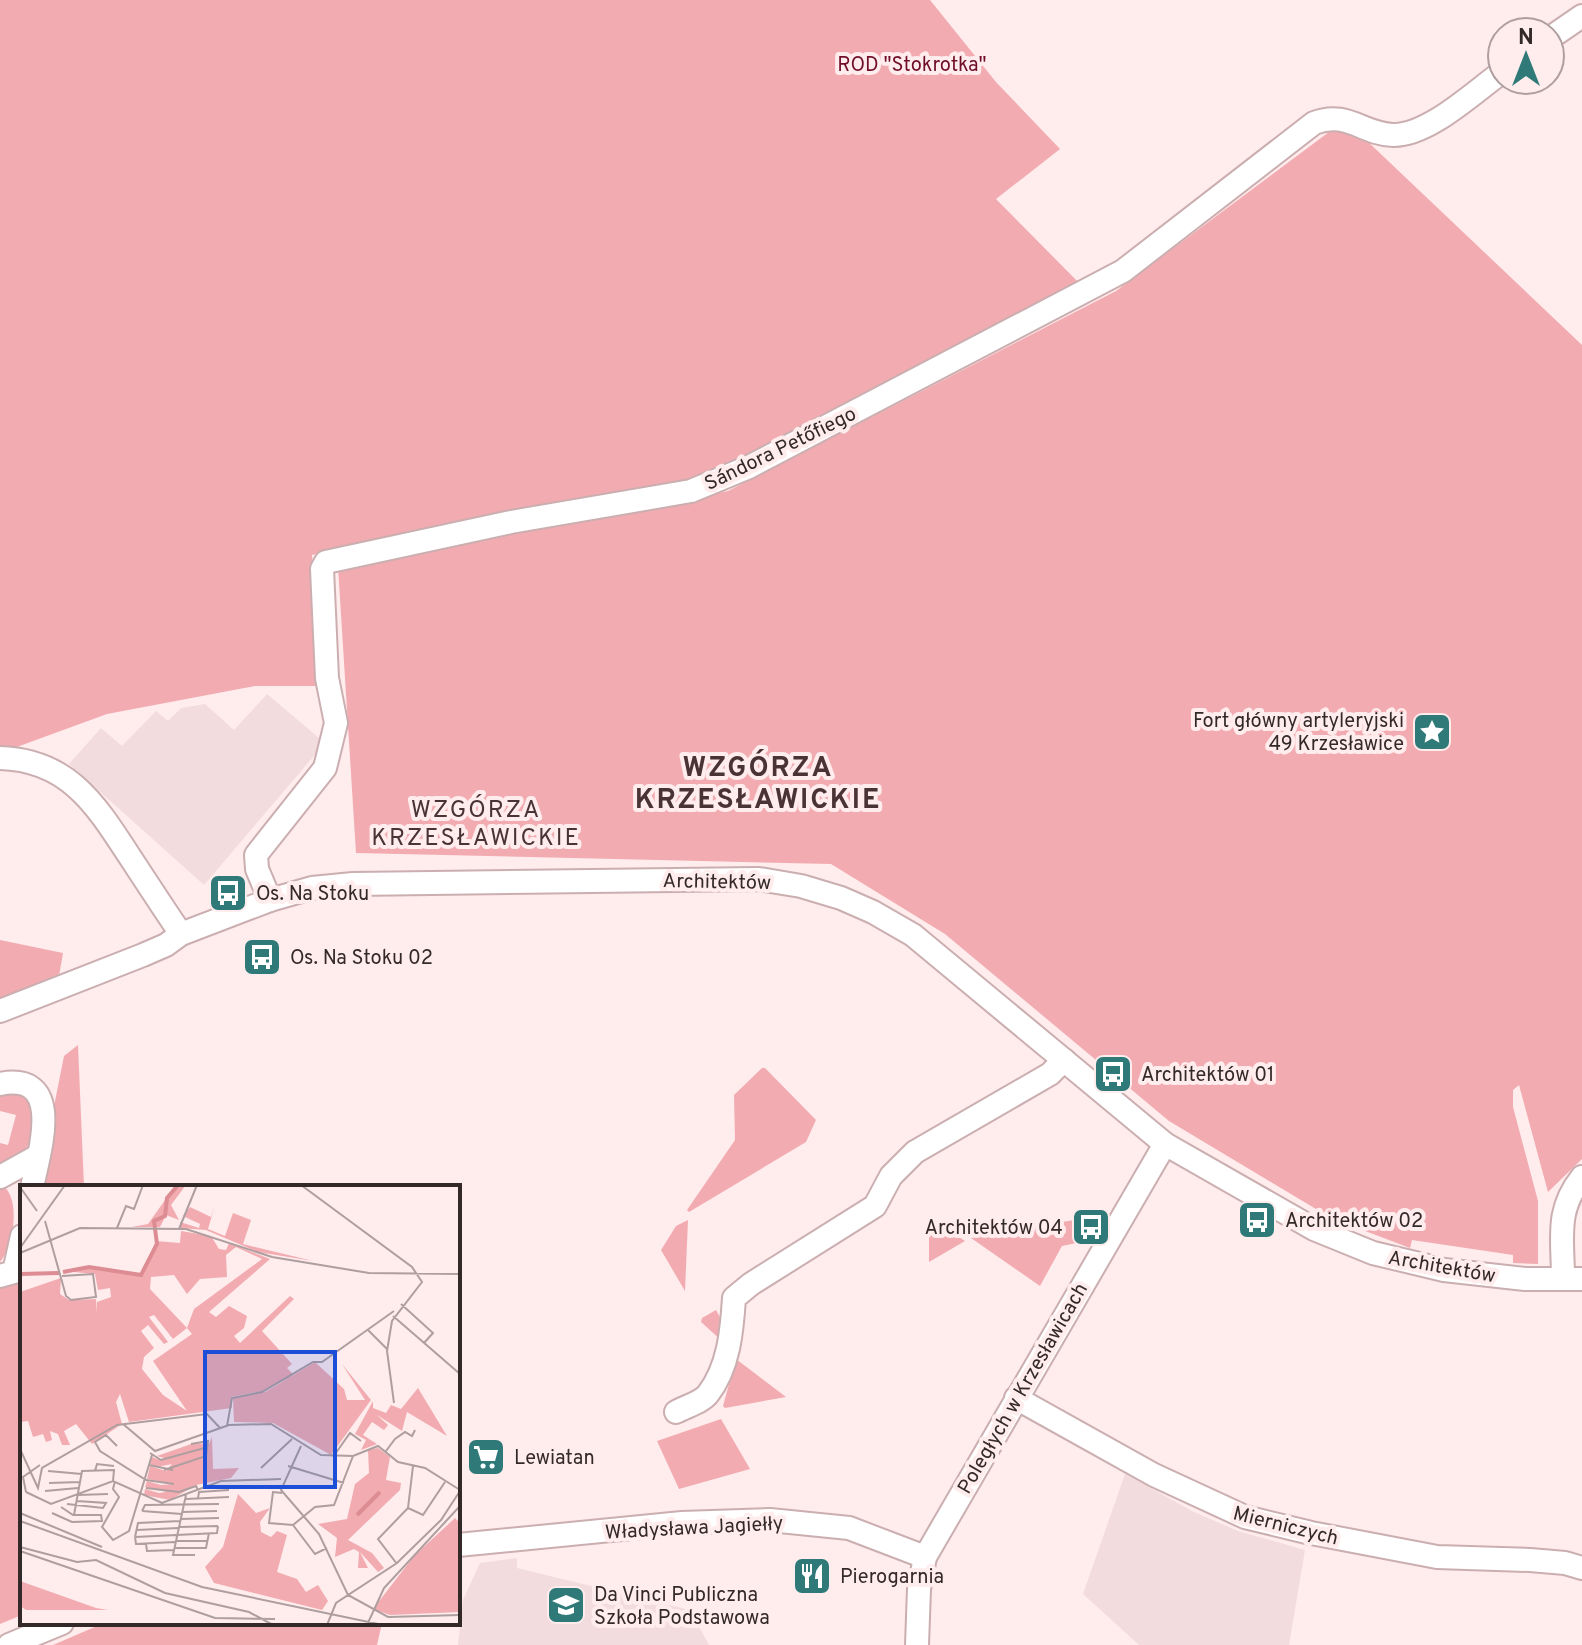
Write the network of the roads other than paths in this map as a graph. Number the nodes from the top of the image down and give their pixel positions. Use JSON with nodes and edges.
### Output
{"nodes":[{"id":1,"x":1486,"y":84,"type":"edge"},
{"id":2,"x":0,"y":758,"type":"edge"},
{"id":3,"x":270,"y":900,"type":"junction"},
{"id":4,"x":181,"y":934,"type":"junction"},
{"id":5,"x":0,"y":1011,"type":"edge"},
{"id":6,"x":1064,"y":1060,"type":"junction"},
{"id":7,"x":0,"y":1084,"type":"edge"},
{"id":8,"x":1165,"y":1144,"type":"junction"},
{"id":9,"x":38,"y":1156,"type":"junction"},
{"id":10,"x":3,"y":1176,"type":"edge"},
{"id":11,"x":1582,"y":1177,"type":"edge"},
{"id":12,"x":32,"y":1185,"type":"edge"},
{"id":13,"x":20,"y":1189,"type":"edge"},
{"id":14,"x":20,"y":1245,"type":"edge"},
{"id":15,"x":0,"y":1276,"type":"edge"},
{"id":16,"x":1572,"y":1279,"type":"edge"},
{"id":17,"x":1016,"y":1398,"type":"junction"},
{"id":18,"x":676,"y":1412,"type":"dead end"},
{"id":19,"x":460,"y":1545,"type":"edge"},
{"id":20,"x":925,"y":1557,"type":"junction"},
{"id":21,"x":1582,"y":1568,"type":"edge"},
{"id":22,"x":57,"y":1625,"type":"edge"},
{"id":23,"x":9,"y":1645,"type":"edge"},
{"id":24,"x":917,"y":1645,"type":"edge"}],
"edges":[{"from":1,"to":3,"type":"street","name":"Sándora Petőfiego"},
{"from":2,"to":4,"type":"street"},
{"from":3,"to":4,"type":"street","name":"Architektów"},
{"from":3,"to":6,"type":"street","name":"Architektów"},
{"from":4,"to":5,"type":"street","name":"Architektów"},
{"from":6,"to":8,"type":"street","name":"Architektów"},
{"from":6,"to":18,"type":"street"},
{"from":7,"to":9,"type":"street"},
{"from":8,"to":16,"type":"street","name":"Architektów"},
{"from":8,"to":17,"type":"street","name":"Poległych w Krzesławicach"},
{"from":9,"to":10,"type":"street"},
{"from":9,"to":12,"type":"street"},
{"from":10,"to":13,"type":"street"},
{"from":11,"to":16,"type":"street"},
{"from":14,"to":15,"type":"street"},
{"from":17,"to":20,"type":"street","name":"Poległych w Krzesławicach"},
{"from":17,"to":21,"type":"street","name":"Mierniczych"},
{"from":19,"to":20,"type":"street","name":"Władysława Jagiełły"},
{"from":20,"to":24,"type":"street","name":"Poległych w Krzesławicach"},
{"from":22,"to":23,"type":"street"}]}
